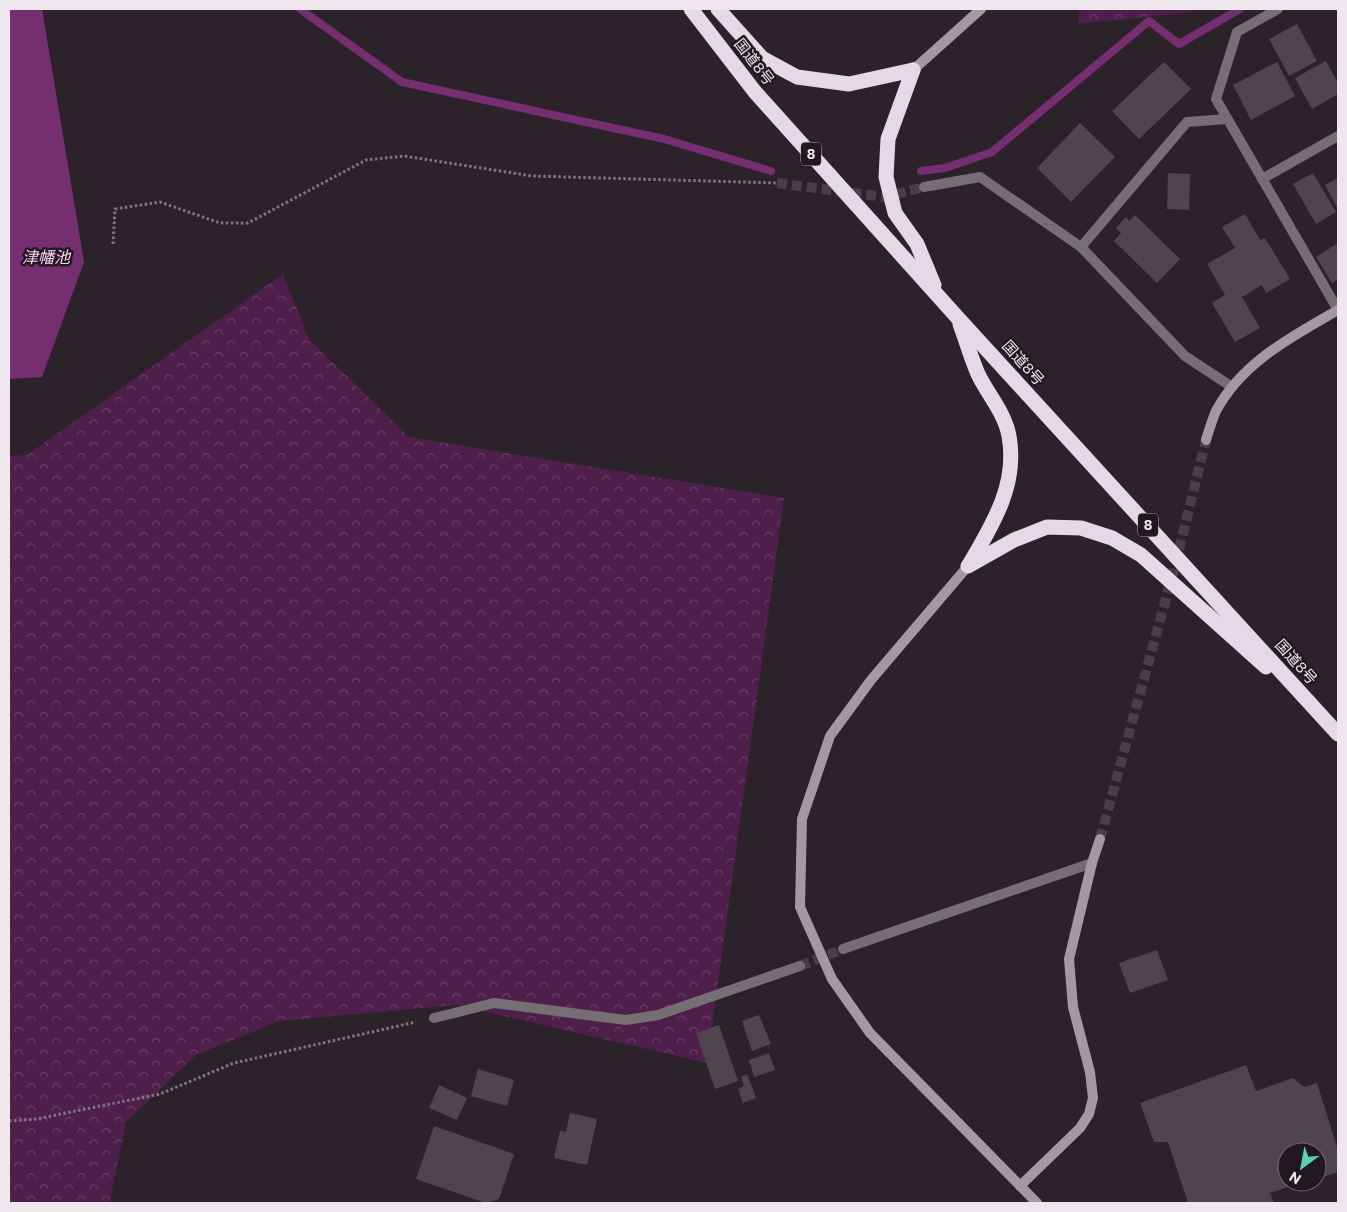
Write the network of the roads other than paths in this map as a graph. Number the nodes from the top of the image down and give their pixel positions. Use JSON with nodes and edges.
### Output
{"nodes":[{"id":1,"x":691,"y":9,"type":"edge"},
{"id":2,"x":718,"y":9,"type":"edge"},
{"id":3,"x":981,"y":9,"type":"edge"},
{"id":4,"x":1278,"y":9,"type":"edge"},
{"id":5,"x":913,"y":70,"type":"junction"},
{"id":6,"x":1228,"y":119,"type":"junction"},
{"id":7,"x":1338,"y":136,"type":"edge"},
{"id":8,"x":1262,"y":178,"type":"junction"},
{"id":9,"x":924,"y":187,"type":"tunnel mouth"},
{"id":10,"x":1081,"y":247,"type":"junction"},
{"id":11,"x":938,"y":295,"type":"junction"},
{"id":12,"x":1338,"y":310,"type":"edge"},
{"id":13,"x":957,"y":316,"type":"junction"},
{"id":14,"x":1232,"y":386,"type":"junction"},
{"id":15,"x":1206,"y":440,"type":"tunnel mouth"},
{"id":16,"x":968,"y":566,"type":"junction"},
{"id":17,"x":1334,"y":729,"type":"edge"},
{"id":18,"x":1100,"y":839,"type":"tunnel mouth"},
{"id":19,"x":1092,"y":862,"type":"junction"},
{"id":20,"x":843,"y":949,"type":"tunnel mouth"},
{"id":21,"x":800,"y":966,"type":"tunnel mouth"},
{"id":22,"x":434,"y":1018,"type":"road end"},
{"id":23,"x":1020,"y":1186,"type":"junction"},
{"id":24,"x":1037,"y":1203,"type":"edge"}],
"edges":[{"from":1,"to":11,"type":"highway","name":"国道8号","number":"8"},
{"from":2,"to":5,"type":"highway"},
{"from":3,"to":5,"type":"street"},
{"from":4,"to":6,"type":"street"},
{"from":5,"to":11,"type":"highway"},
{"from":6,"to":8,"type":"street"},
{"from":6,"to":10,"type":"street"},
{"from":7,"to":8,"type":"street"},
{"from":8,"to":12,"type":"street"},
{"from":9,"to":10,"type":"street"},
{"from":10,"to":14,"type":"street"},
{"from":11,"to":13,"type":"highway","name":"国道8号","number":"8"},
{"from":12,"to":14,"type":"street"},
{"from":13,"to":16,"type":"highway"},
{"from":13,"to":17,"type":"highway","name":"国道8号","number":"8"},
{"from":14,"to":15,"type":"street"},
{"from":16,"to":17,"type":"highway"},
{"from":16,"to":23,"type":"street"},
{"from":18,"to":19,"type":"street"},
{"from":19,"to":20,"type":"street"},
{"from":19,"to":23,"type":"street"},
{"from":21,"to":22,"type":"street"},
{"from":23,"to":24,"type":"street"}]}
